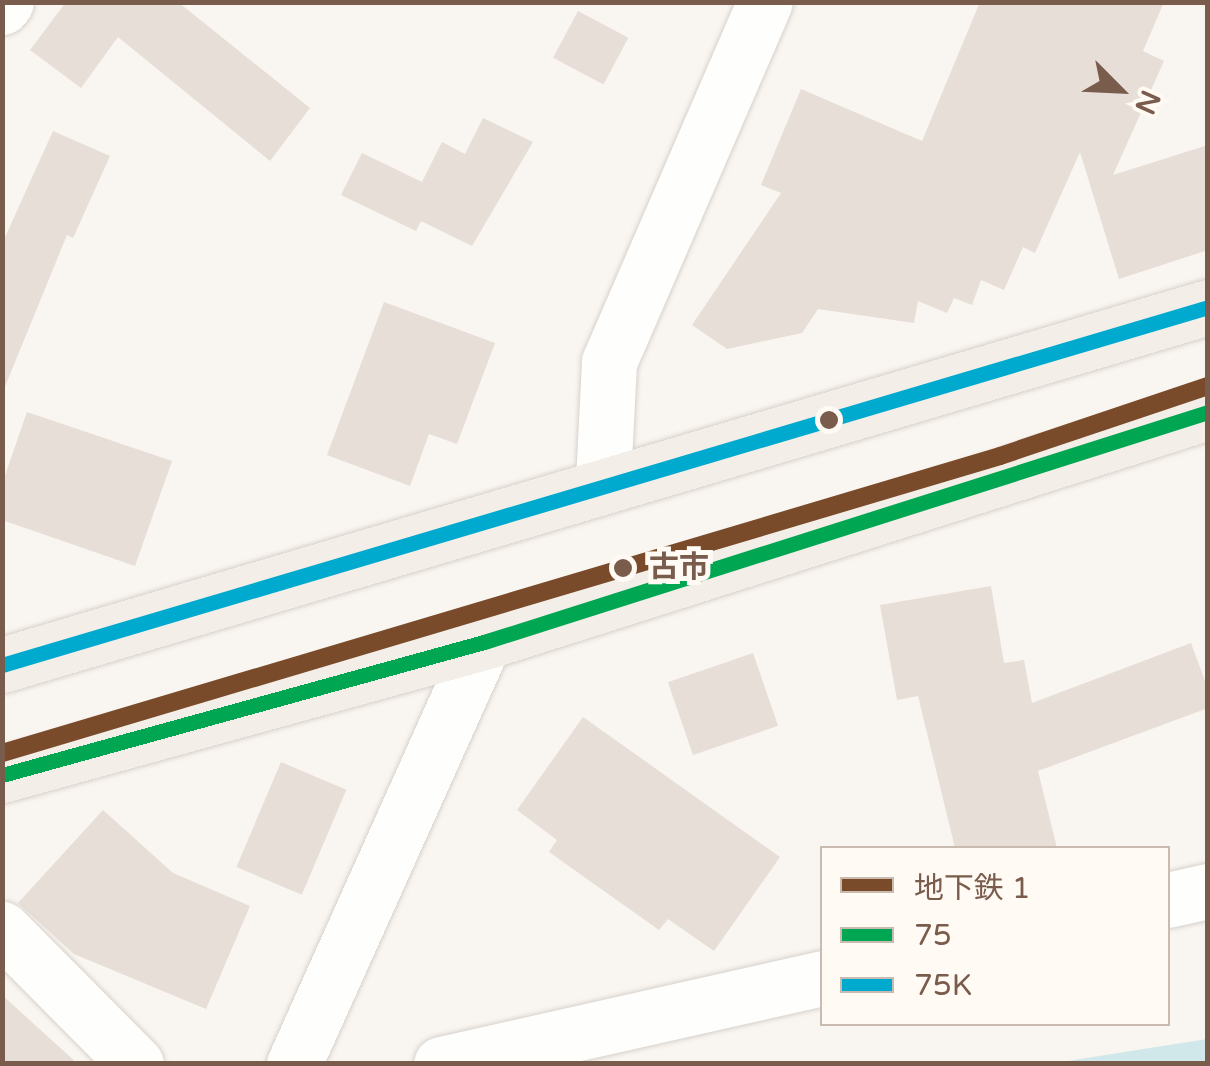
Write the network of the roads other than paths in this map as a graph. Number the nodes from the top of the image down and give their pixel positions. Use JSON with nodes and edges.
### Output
{"nodes":[{"id":1,"x":766,"y":2,"type":"edge"},
{"id":2,"x":1208,"y":308,"type":"edge"},
{"id":3,"x":1208,"y":412,"type":"edge"},
{"id":4,"x":602,"y":481,"type":"junction"},
{"id":5,"x":484,"y":642,"type":"junction"},
{"id":6,"x":2,"y":665,"type":"edge"},
{"id":7,"x":2,"y":775,"type":"edge"},
{"id":8,"x":1208,"y":891,"type":"edge"},
{"id":9,"x":1170,"y":900,"type":"edge"},
{"id":10,"x":2,"y":929,"type":"edge"},
{"id":11,"x":820,"y":978,"type":"edge"},
{"id":12,"x":136,"y":1064,"type":"edge"},
{"id":13,"x":294,"y":1064,"type":"edge"},
{"id":14,"x":441,"y":1064,"type":"edge"}],
"edges":[{"from":1,"to":4,"type":"street"},
{"from":2,"to":4,"type":"main road"},
{"from":3,"to":5,"type":"main road"},
{"from":4,"to":6,"type":"main road"},
{"from":5,"to":7,"type":"main road"},
{"from":5,"to":13,"type":"street"},
{"from":8,"to":9,"type":"street"},
{"from":10,"to":12,"type":"street"},
{"from":11,"to":14,"type":"street"}]}
